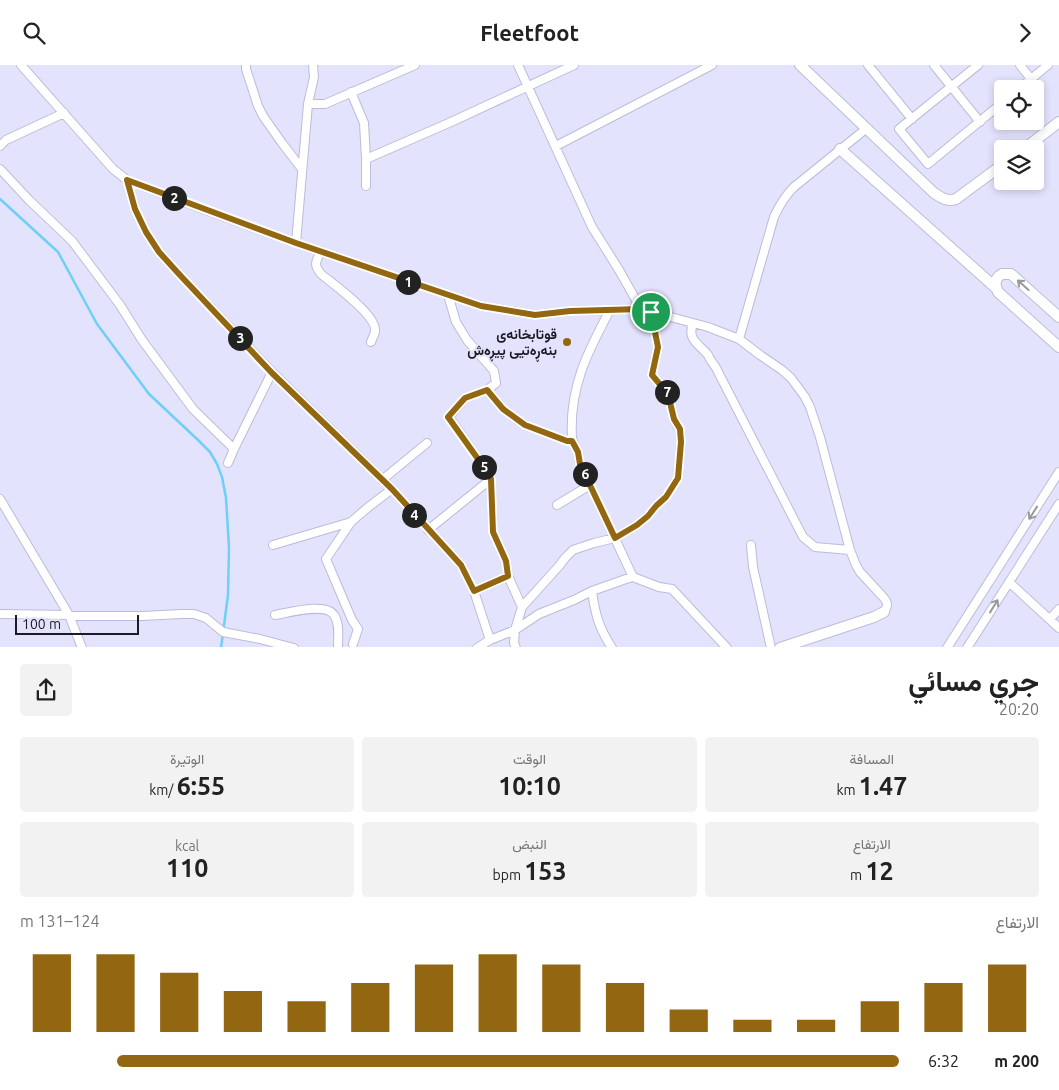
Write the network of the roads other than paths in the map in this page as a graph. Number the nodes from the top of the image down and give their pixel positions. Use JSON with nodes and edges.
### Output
{"nodes":[{"id":1,"x":22,"y":65,"type":"edge"},
{"id":2,"x":246,"y":65,"type":"edge"},
{"id":3,"x":313,"y":65,"type":"edge"},
{"id":4,"x":414,"y":65,"type":"edge"},
{"id":5,"x":518,"y":65,"type":"edge"},
{"id":6,"x":574,"y":65,"type":"edge"},
{"id":7,"x":712,"y":65,"type":"edge"},
{"id":8,"x":800,"y":65,"type":"edge"},
{"id":9,"x":868,"y":65,"type":"edge"},
{"id":10,"x":934,"y":65,"type":"edge"},
{"id":11,"x":978,"y":65,"type":"edge"},
{"id":12,"x":1020,"y":65,"type":"edge"},
{"id":13,"x":1048,"y":65,"type":"edge"},
{"id":14,"x":1031,"y":79,"type":"joint"},
{"id":15,"x":528,"y":87,"type":"junction"},
{"id":16,"x":951,"y":87,"type":"junction"},
{"id":17,"x":351,"y":92,"type":"junction"},
{"id":18,"x":308,"y":105,"type":"junction"},
{"id":19,"x":994,"y":110,"type":"edge"},
{"id":20,"x":64,"y":113,"type":"junction"},
{"id":21,"x":912,"y":119,"type":"junction"},
{"id":22,"x":980,"y":122,"type":"junction"},
{"id":23,"x":1059,"y":122,"type":"edge"},
{"id":24,"x":867,"y":128,"type":"junction"},
{"id":25,"x":1036,"y":140,"type":"edge"},
{"id":26,"x":0,"y":146,"type":"edge"},
{"id":27,"x":556,"y":146,"type":"junction"},
{"id":28,"x":840,"y":149,"type":"junction"},
{"id":29,"x":366,"y":159,"type":"junction"},
{"id":30,"x":0,"y":169,"type":"edge"},
{"id":31,"x":302,"y":169,"type":"junction"},
{"id":32,"x":994,"y":171,"type":"edge"},
{"id":33,"x":127,"y":180,"type":"junction"},
{"id":34,"x":366,"y":186,"type":"dead end"},
{"id":35,"x":296,"y":243,"type":"junction"},
{"id":36,"x":321,"y":251,"type":"junction"},
{"id":37,"x":996,"y":288,"type":"junction"},
{"id":38,"x":448,"y":295,"type":"junction"},
{"id":39,"x":642,"y":309,"type":"junction"},
{"id":40,"x":610,"y":310,"type":"junction"},
{"id":41,"x":651,"y":312,"type":"junction"},
{"id":42,"x":1059,"y":317,"type":"edge"},
{"id":43,"x":693,"y":323,"type":"junction"},
{"id":44,"x":739,"y":339,"type":"junction"},
{"id":45,"x":371,"y":342,"type":"dead end"},
{"id":46,"x":1059,"y":347,"type":"edge"},
{"id":47,"x":272,"y":373,"type":"junction"},
{"id":48,"x":487,"y":390,"type":"junction"},
{"id":49,"x":572,"y":441,"type":"junction"},
{"id":50,"x":427,"y":443,"type":"dead end"},
{"id":51,"x":234,"y":449,"type":"junction"},
{"id":52,"x":228,"y":463,"type":"dead end"},
{"id":53,"x":1059,"y":472,"type":"edge"},
{"id":54,"x":382,"y":479,"type":"junction"},
{"id":55,"x":491,"y":479,"type":"junction"},
{"id":56,"x":590,"y":485,"type":"junction"},
{"id":57,"x":392,"y":489,"type":"junction"},
{"id":58,"x":0,"y":499,"type":"edge"},
{"id":59,"x":1059,"y":504,"type":"edge"},
{"id":60,"x":557,"y":505,"type":"dead end"},
{"id":61,"x":351,"y":522,"type":"junction"},
{"id":62,"x":428,"y":530,"type":"junction"},
{"id":63,"x":615,"y":538,"type":"junction"},
{"id":64,"x":273,"y":545,"type":"dead end"},
{"id":65,"x":751,"y":545,"type":"dead end"},
{"id":66,"x":850,"y":550,"type":"junction"},
{"id":67,"x":508,"y":576,"type":"junction"},
{"id":68,"x":633,"y":577,"type":"junction"},
{"id":69,"x":1009,"y":582,"type":"junction"},
{"id":70,"x":474,"y":591,"type":"junction"},
{"id":71,"x":592,"y":591,"type":"junction"},
{"id":72,"x":522,"y":607,"type":"junction"},
{"id":73,"x":1059,"y":609,"type":"edge"},
{"id":74,"x":884,"y":612,"type":"joint"},
{"id":75,"x":0,"y":614,"type":"edge"},
{"id":76,"x":69,"y":615,"type":"junction"},
{"id":77,"x":276,"y":615,"type":"dead end"},
{"id":78,"x":1050,"y":619,"type":"junction"},
{"id":79,"x":1059,"y":628,"type":"edge"},
{"id":80,"x":515,"y":630,"type":"junction"},
{"id":81,"x":490,"y":639,"type":"junction"},
{"id":82,"x":353,"y":646,"type":"edge"},
{"id":83,"x":82,"y":647,"type":"edge"},
{"id":84,"x":294,"y":647,"type":"edge"},
{"id":85,"x":336,"y":647,"type":"edge"},
{"id":86,"x":477,"y":647,"type":"edge"},
{"id":87,"x":516,"y":647,"type":"edge"},
{"id":88,"x":612,"y":647,"type":"edge"},
{"id":89,"x":726,"y":647,"type":"edge"},
{"id":90,"x":771,"y":647,"type":"edge"},
{"id":91,"x":780,"y":647,"type":"edge"},
{"id":92,"x":947,"y":647,"type":"edge"},
{"id":93,"x":968,"y":647,"type":"edge"}],
"edges":[{"from":1,"to":20,"type":"street"},
{"from":2,"to":31,"type":"street"},
{"from":3,"to":18,"type":"street"},
{"from":4,"to":17,"type":"street"},
{"from":5,"to":15,"type":"street"},
{"from":6,"to":15,"type":"street"},
{"from":7,"to":27,"type":"street"},
{"from":8,"to":24,"type":"street"},
{"from":9,"to":21,"type":"street"},
{"from":10,"to":16,"type":"street"},
{"from":11,"to":16,"type":"street"},
{"from":12,"to":14,"type":"street"},
{"from":13,"to":14,"type":"street"},
{"from":15,"to":27,"type":"street"},
{"from":15,"to":29,"type":"street"},
{"from":16,"to":21,"type":"street"},
{"from":16,"to":22,"type":"street"},
{"from":17,"to":18,"type":"street"},
{"from":17,"to":29,"type":"street"},
{"from":18,"to":31,"type":"street"},
{"from":19,"to":22,"type":"street"},
{"from":20,"to":26,"type":"street"},
{"from":20,"to":33,"type":"street"},
{"from":21,"to":22,"type":"street"},
{"from":23,"to":25,"type":"street"},
{"from":24,"to":28,"type":"street"},
{"from":24,"to":32,"type":"street"},
{"from":27,"to":39,"type":"street"},
{"from":28,"to":37,"type":"street"},
{"from":28,"to":44,"type":"street"},
{"from":29,"to":34,"type":"street"},
{"from":30,"to":51,"type":"street"},
{"from":31,"to":35,"type":"street"},
{"from":33,"to":35,"type":"street"},
{"from":33,"to":47,"type":"street"},
{"from":35,"to":36,"type":"street"},
{"from":36,"to":38,"type":"street"},
{"from":36,"to":45,"type":"street"},
{"from":42,"to":37,"type":"street","one_way":true},
{"from":37,"to":46,"type":"street"},
{"from":38,"to":40,"type":"street"},
{"from":38,"to":48,"type":"street"},
{"from":39,"to":40,"type":"street"},
{"from":39,"to":41,"type":"street"},
{"from":40,"to":49,"type":"street"},
{"from":41,"to":43,"type":"street"},
{"from":41,"to":63,"type":"street"},
{"from":43,"to":44,"type":"street"},
{"from":43,"to":66,"type":"street"},
{"from":44,"to":66,"type":"street"},
{"from":47,"to":51,"type":"street"},
{"from":47,"to":54,"type":"street"},
{"from":48,"to":49,"type":"street"},
{"from":48,"to":55,"type":"street"},
{"from":49,"to":56,"type":"street"},
{"from":50,"to":54,"type":"street"},
{"from":51,"to":52,"type":"street"},
{"from":53,"to":92,"type":"street","one_way":true},
{"from":54,"to":57,"type":"street"},
{"from":55,"to":62,"type":"street"},
{"from":55,"to":67,"type":"street"},
{"from":56,"to":60,"type":"street"},
{"from":56,"to":63,"type":"street"},
{"from":57,"to":61,"type":"street"},
{"from":57,"to":62,"type":"street"},
{"from":58,"to":76,"type":"street"},
{"from":59,"to":69,"type":"street"},
{"from":61,"to":64,"type":"street"},
{"from":61,"to":82,"type":"street"},
{"from":62,"to":70,"type":"street"},
{"from":63,"to":68,"type":"street"},
{"from":63,"to":72,"type":"street"},
{"from":65,"to":90,"type":"street"},
{"from":66,"to":74,"type":"street"},
{"from":67,"to":70,"type":"street"},
{"from":67,"to":72,"type":"street"},
{"from":68,"to":71,"type":"street"},
{"from":68,"to":89,"type":"street"},
{"from":69,"to":78,"type":"street"},
{"from":93,"to":69,"type":"street","one_way":true},
{"from":70,"to":81,"type":"street"},
{"from":71,"to":80,"type":"street"},
{"from":71,"to":88,"type":"street"},
{"from":72,"to":80,"type":"street"},
{"from":73,"to":78,"type":"street"},
{"from":74,"to":91,"type":"street"},
{"from":75,"to":76,"type":"street"},
{"from":76,"to":83,"type":"street"},
{"from":76,"to":84,"type":"street"},
{"from":77,"to":85,"type":"street"},
{"from":78,"to":79,"type":"street"},
{"from":80,"to":81,"type":"street"},
{"from":80,"to":87,"type":"street"},
{"from":81,"to":86,"type":"street"},
{"from":82,"to":85,"type":"street"}]}
